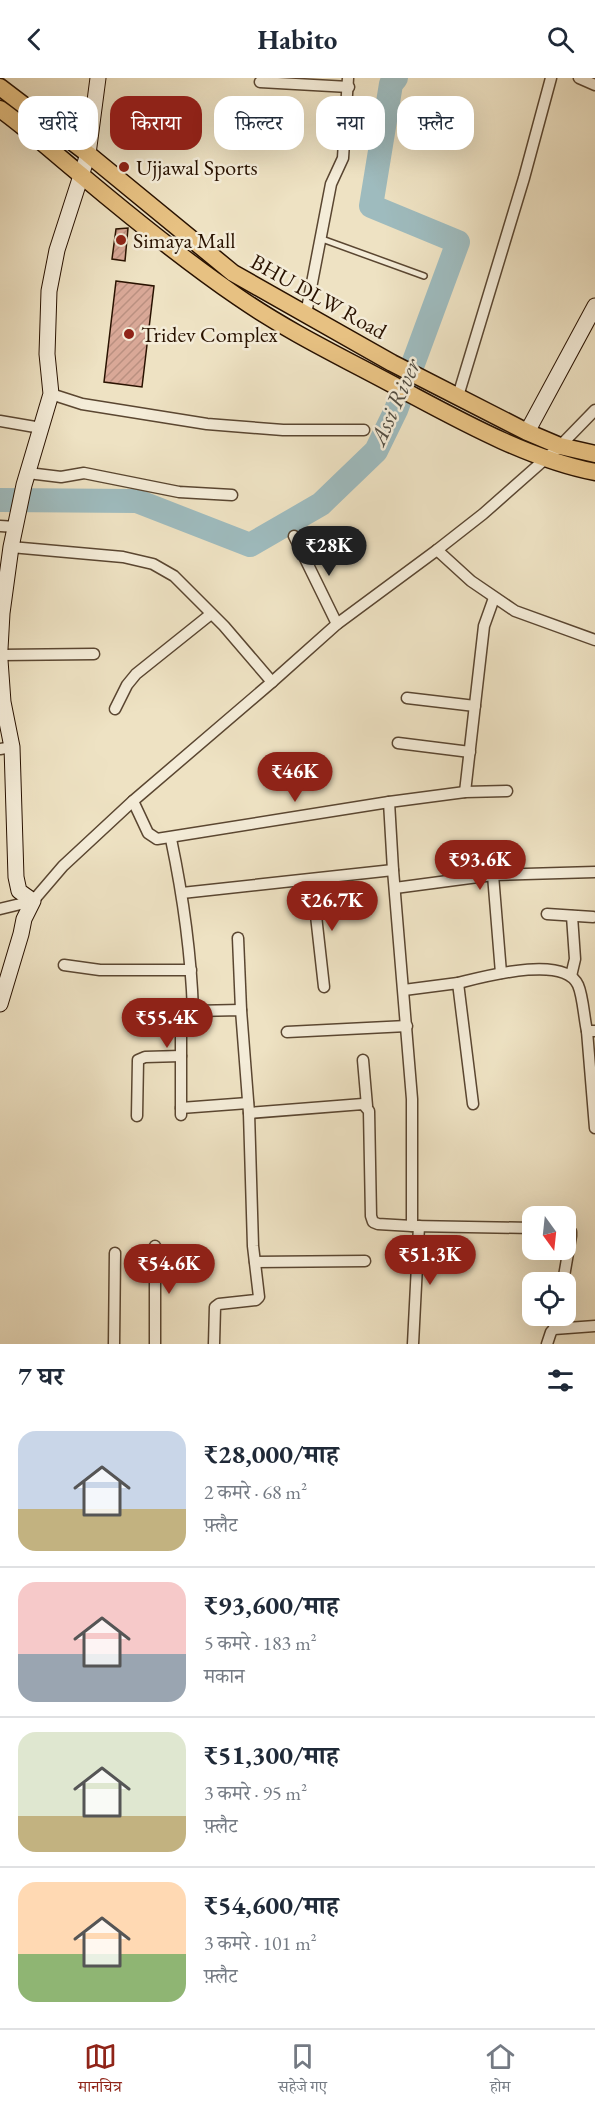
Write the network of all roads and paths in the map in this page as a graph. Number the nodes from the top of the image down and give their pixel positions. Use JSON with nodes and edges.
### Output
{"nodes":[{"id":1,"x":98,"y":78,"type":"edge"},
{"id":2,"x":551,"y":78,"type":"edge"},
{"id":3,"x":579,"y":78,"type":"edge"},
{"id":4,"x":260,"y":82,"type":"dead end"},
{"id":5,"x":348,"y":83,"type":"edge"},
{"id":6,"x":595,"y":85,"type":"edge"},
{"id":7,"x":0,"y":87,"type":"edge"},
{"id":8,"x":0,"y":109,"type":"edge"},
{"id":9,"x":88,"y":154,"type":"junction"},
{"id":10,"x":81,"y":175,"type":"junction"},
{"id":11,"x":322,"y":239,"type":"junction"},
{"id":12,"x":424,"y":276,"type":"dead end"},
{"id":13,"x":595,"y":306,"type":"edge"},
{"id":14,"x":306,"y":314,"type":"junction"},
{"id":15,"x":51,"y":394,"type":"junction"},
{"id":16,"x":458,"y":396,"type":"junction"},
{"id":17,"x":595,"y":410,"type":"edge"},
{"id":18,"x":0,"y":421,"type":"edge"},
{"id":19,"x":41,"y":428,"type":"junction"},
{"id":20,"x":364,"y":430,"type":"dead end"},
{"id":21,"x":527,"y":432,"type":"junction"},
{"id":22,"x":560,"y":446,"type":"junction"},
{"id":23,"x":595,"y":454,"type":"edge"},
{"id":24,"x":543,"y":459,"type":"junction"},
{"id":25,"x":595,"y":472,"type":"edge"},
{"id":26,"x":26,"y":479,"type":"junction"},
{"id":27,"x":232,"y":495,"type":"dead end"},
{"id":28,"x":11,"y":522,"type":"edge"},
{"id":29,"x":294,"y":536,"type":"dead end"},
{"id":30,"x":11,"y":547,"type":"junction"},
{"id":31,"x":437,"y":550,"type":"junction"},
{"id":32,"x":494,"y":598,"type":"junction"},
{"id":33,"x":211,"y":614,"type":"junction"},
{"id":34,"x":337,"y":624,"type":"junction"},
{"id":35,"x":595,"y":640,"type":"edge"},
{"id":36,"x":0,"y":649,"type":"edge"},
{"id":37,"x":94,"y":654,"type":"dead end"},
{"id":38,"x":0,"y":655,"type":"edge"},
{"id":39,"x":0,"y":660,"type":"edge"},
{"id":40,"x":272,"y":682,"type":"junction"},
{"id":41,"x":407,"y":698,"type":"dead end"},
{"id":42,"x":474,"y":706,"type":"junction"},
{"id":43,"x":115,"y":709,"type":"dead end"},
{"id":44,"x":398,"y":743,"type":"dead end"},
{"id":45,"x":6,"y":748,"type":"edge"},
{"id":46,"x":470,"y":752,"type":"junction"},
{"id":47,"x":507,"y":791,"type":"dead end"},
{"id":48,"x":465,"y":792,"type":"junction"},
{"id":49,"x":133,"y":801,"type":"junction"},
{"id":50,"x":389,"y":802,"type":"junction"},
{"id":51,"x":171,"y":839,"type":"junction"},
{"id":52,"x":393,"y":870,"type":"junction"},
{"id":53,"x":595,"y":872,"type":"edge"},
{"id":54,"x":493,"y":875,"type":"junction"},
{"id":55,"x":312,"y":880,"type":"junction"},
{"id":56,"x":395,"y":888,"type":"junction"},
{"id":57,"x":182,"y":893,"type":"junction"},
{"id":58,"x":33,"y":901,"type":"junction"},
{"id":59,"x":0,"y":909,"type":"edge"},
{"id":60,"x":547,"y":914,"type":"dead end"},
{"id":61,"x":572,"y":916,"type":"junction"},
{"id":62,"x":593,"y":917,"type":"dead end"},
{"id":63,"x":238,"y":938,"type":"dead end"},
{"id":64,"x":64,"y":965,"type":"dead end"},
{"id":65,"x":192,"y":970,"type":"junction"},
{"id":66,"x":501,"y":973,"type":"junction"},
{"id":67,"x":571,"y":975,"type":"junction"},
{"id":68,"x":458,"y":982,"type":"junction"},
{"id":69,"x":324,"y":987,"type":"dead end"},
{"id":70,"x":404,"y":990,"type":"junction"},
{"id":71,"x":0,"y":1004,"type":"edge"},
{"id":72,"x":241,"y":1010,"type":"junction"},
{"id":73,"x":193,"y":1011,"type":"junction"},
{"id":74,"x":407,"y":1026,"type":"junction"},
{"id":75,"x":591,"y":1031,"type":"edge"},
{"id":76,"x":287,"y":1032,"type":"dead end"},
{"id":77,"x":181,"y":1056,"type":"junction"},
{"id":78,"x":363,"y":1060,"type":"dead end"},
{"id":79,"x":473,"y":1104,"type":"dead end"},
{"id":80,"x":367,"y":1107,"type":"junction"},
{"id":81,"x":248,"y":1108,"type":"junction"},
{"id":82,"x":137,"y":1116,"type":"dead end"},
{"id":83,"x":595,"y":1128,"type":"edge"},
{"id":84,"x":416,"y":1226,"type":"junction"},
{"id":85,"x":522,"y":1228,"type":"edge"},
{"id":86,"x":155,"y":1246,"type":"dead end"},
{"id":87,"x":115,"y":1253,"type":"dead end"},
{"id":88,"x":365,"y":1261,"type":"dead end"},
{"id":89,"x":255,"y":1262,"type":"junction"},
{"id":90,"x":554,"y":1326,"type":"edge"},
{"id":91,"x":595,"y":1326,"type":"edge"},
{"id":92,"x":554,"y":1329,"type":"junction"},
{"id":93,"x":114,"y":1344,"type":"edge"},
{"id":94,"x":155,"y":1344,"type":"edge"},
{"id":95,"x":214,"y":1344,"type":"edge"},
{"id":96,"x":414,"y":1344,"type":"edge"},
{"id":97,"x":547,"y":1344,"type":"edge"}],
"edges":[{"from":1,"to":9,"type":"street"},
{"from":2,"to":16,"type":"street"},
{"from":3,"to":6,"type":"street"},
{"from":4,"to":5,"type":"street"},
{"from":5,"to":11,"type":"street"},
{"from":7,"to":9,"type":"main road","name":"BHU DLW Road"},
{"from":8,"to":10,"type":"main road","name":"BHU DLW Road"},
{"from":9,"to":10,"type":"street"},
{"from":9,"to":14,"type":"main road","name":"BHU DLW Road"},
{"from":10,"to":15,"type":"street"},
{"from":10,"to":24,"type":"main road","name":"BHU DLW Road"},
{"from":11,"to":12,"type":"lane"},
{"from":11,"to":14,"type":"street"},
{"from":13,"to":21,"type":"street"},
{"from":14,"to":16,"type":"main road","name":"BHU DLW Road"},
{"from":15,"to":19,"type":"street"},
{"from":15,"to":20,"type":"street"},
{"from":16,"to":21,"type":"main road","name":"BHU DLW Road"},
{"from":17,"to":22,"type":"street"},
{"from":18,"to":19,"type":"street"},
{"from":19,"to":26,"type":"street"},
{"from":21,"to":22,"type":"main road","name":"BHU DLW Road"},
{"from":22,"to":23,"type":"main road","name":"BHU DLW Road"},
{"from":22,"to":24,"type":"street"},
{"from":24,"to":25,"type":"main road","name":"BHU DLW Road"},
{"from":24,"to":31,"type":"street"},
{"from":26,"to":27,"type":"street"},
{"from":26,"to":28,"type":"street"},
{"from":28,"to":30,"type":"street"},
{"from":29,"to":34,"type":"street"},
{"from":30,"to":33,"type":"street"},
{"from":30,"to":36,"type":"street"},
{"from":31,"to":32,"type":"street"},
{"from":31,"to":34,"type":"street"},
{"from":32,"to":35,"type":"street"},
{"from":32,"to":42,"type":"street"},
{"from":33,"to":40,"type":"street"},
{"from":33,"to":43,"type":"street"},
{"from":34,"to":40,"type":"street"},
{"from":37,"to":38,"type":"street"},
{"from":39,"to":45,"type":"street"},
{"from":40,"to":49,"type":"street"},
{"from":41,"to":42,"type":"street"},
{"from":42,"to":46,"type":"street"},
{"from":44,"to":46,"type":"street"},
{"from":45,"to":58,"type":"street"},
{"from":46,"to":48,"type":"street"},
{"from":47,"to":48,"type":"street"},
{"from":48,"to":50,"type":"street"},
{"from":49,"to":51,"type":"street"},
{"from":49,"to":58,"type":"street"},
{"from":50,"to":51,"type":"street"},
{"from":50,"to":52,"type":"street"},
{"from":51,"to":57,"type":"street"},
{"from":52,"to":55,"type":"street"},
{"from":52,"to":56,"type":"street"},
{"from":53,"to":54,"type":"street"},
{"from":54,"to":56,"type":"street"},
{"from":54,"to":66,"type":"street"},
{"from":55,"to":57,"type":"street"},
{"from":55,"to":69,"type":"street"},
{"from":56,"to":70,"type":"street"},
{"from":57,"to":65,"type":"street"},
{"from":58,"to":59,"type":"street"},
{"from":58,"to":71,"type":"street"},
{"from":60,"to":61,"type":"street"},
{"from":61,"to":62,"type":"street"},
{"from":61,"to":67,"type":"street"},
{"from":63,"to":72,"type":"street"},
{"from":64,"to":65,"type":"street"},
{"from":65,"to":73,"type":"street"},
{"from":66,"to":67,"type":"street"},
{"from":66,"to":68,"type":"street"},
{"from":67,"to":75,"type":"street"},
{"from":68,"to":70,"type":"street"},
{"from":68,"to":79,"type":"street"},
{"from":70,"to":74,"type":"street"},
{"from":72,"to":73,"type":"street"},
{"from":72,"to":81,"type":"street"},
{"from":73,"to":77,"type":"street"},
{"from":74,"to":76,"type":"street"},
{"from":74,"to":84,"type":"street"},
{"from":75,"to":83,"type":"street"},
{"from":77,"to":81,"type":"street"},
{"from":77,"to":82,"type":"street"},
{"from":78,"to":80,"type":"street"},
{"from":80,"to":81,"type":"street"},
{"from":80,"to":84,"type":"street"},
{"from":81,"to":89,"type":"street"},
{"from":84,"to":85,"type":"street"},
{"from":84,"to":96,"type":"street"},
{"from":86,"to":94,"type":"street"},
{"from":87,"to":93,"type":"street"},
{"from":88,"to":89,"type":"street"},
{"from":89,"to":95,"type":"street"},
{"from":90,"to":92,"type":"street"},
{"from":91,"to":92,"type":"street"},
{"from":92,"to":97,"type":"street"}]}
